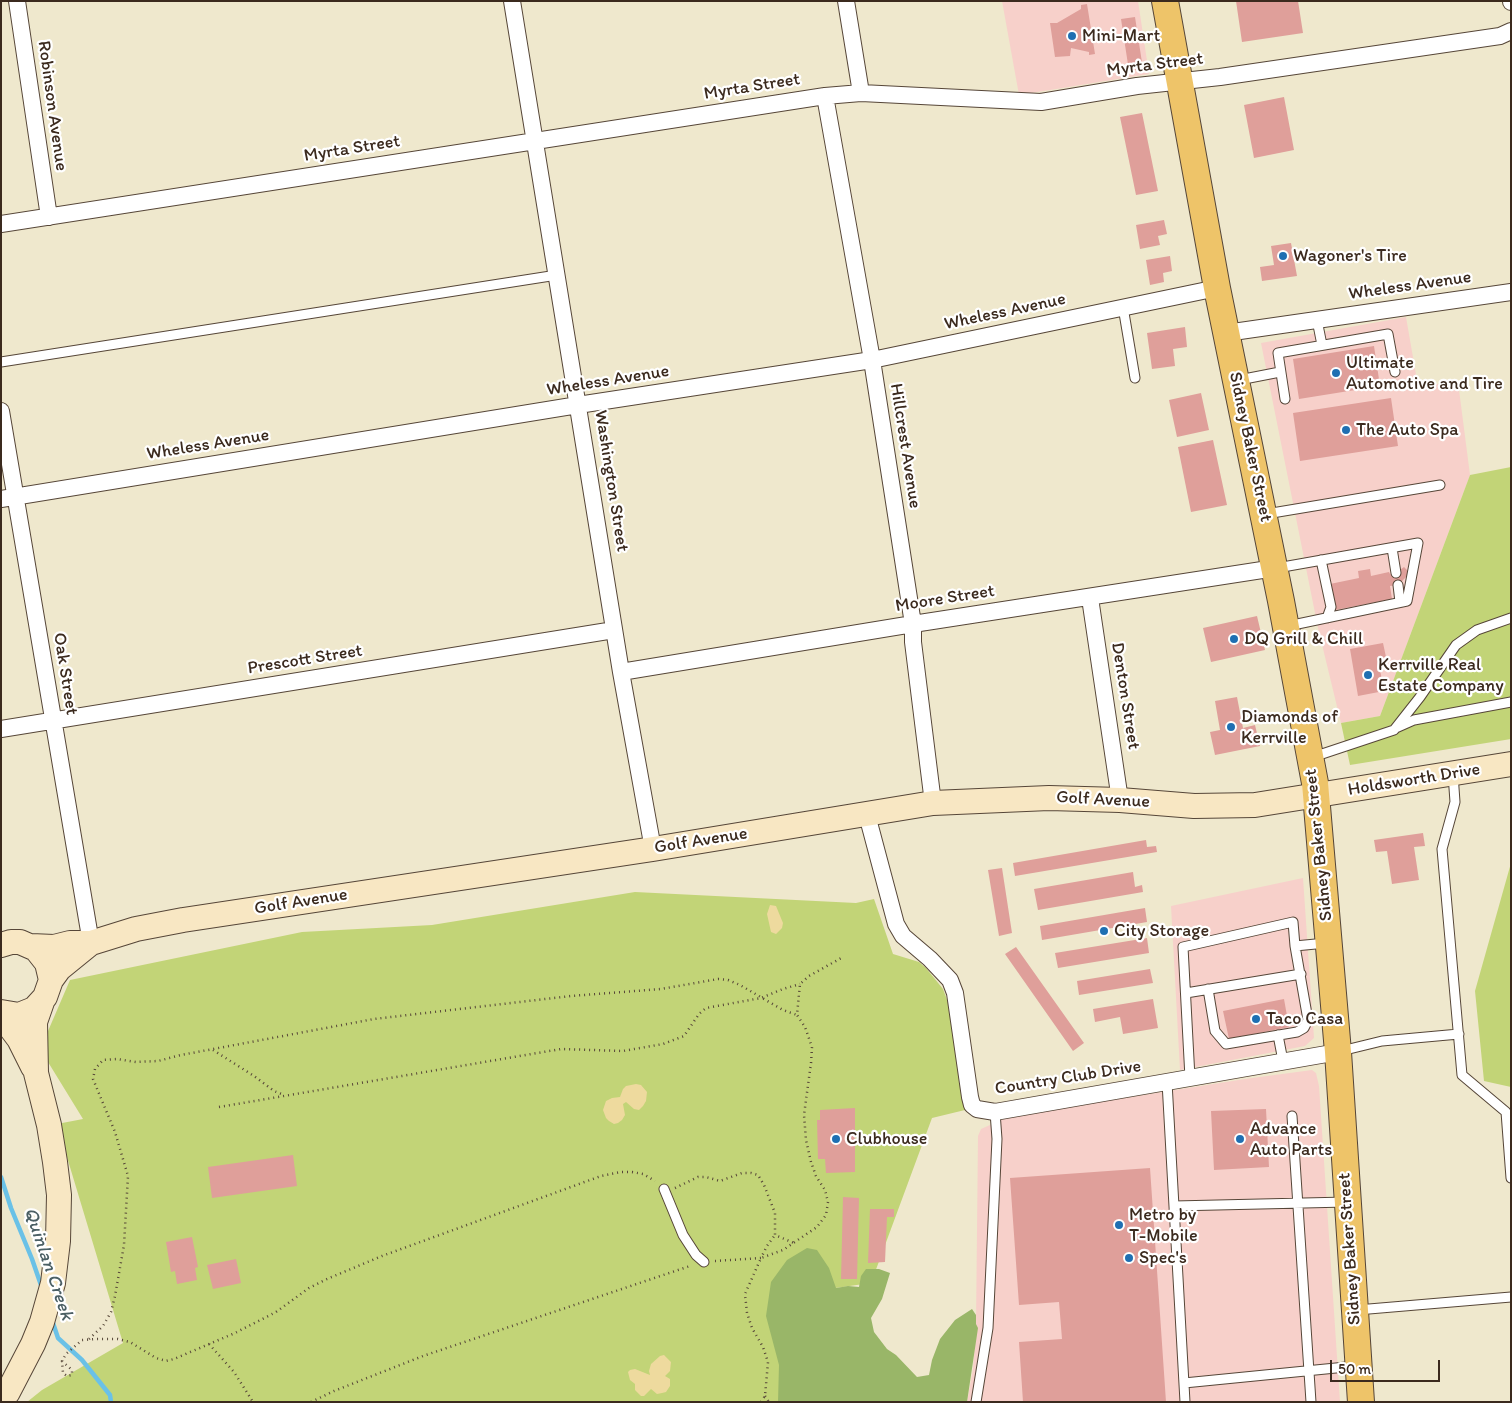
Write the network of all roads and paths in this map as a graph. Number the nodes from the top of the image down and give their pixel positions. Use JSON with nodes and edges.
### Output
{"nodes":[{"id":1,"x":17,"y":1,"type":"edge"},
{"id":2,"x":512,"y":1,"type":"edge"},
{"id":3,"x":846,"y":1,"type":"edge"},
{"id":4,"x":1165,"y":1,"type":"edge"},
{"id":5,"x":1511,"y":30,"type":"edge"},
{"id":6,"x":1180,"y":82,"type":"junction"},
{"id":7,"x":861,"y":93,"type":"junction"},
{"id":8,"x":825,"y":96,"type":"junction"},
{"id":9,"x":534,"y":141,"type":"junction"},
{"id":10,"x":48,"y":217,"type":"junction"},
{"id":11,"x":1,"y":224,"type":"edge"},
{"id":12,"x":556,"y":275,"type":"junction"},
{"id":13,"x":1217,"y":288,"type":"junction"},
{"id":14,"x":1511,"y":292,"type":"edge"},
{"id":15,"x":1123,"y":307,"type":"junction"},
{"id":16,"x":1318,"y":320,"type":"junction"},
{"id":17,"x":1226,"y":333,"type":"junction"},
{"id":18,"x":1322,"y":345,"type":"junction"},
{"id":19,"x":872,"y":360,"type":"junction"},
{"id":20,"x":1,"y":362,"type":"edge"},
{"id":21,"x":1280,"y":372,"type":"junction"},
{"id":22,"x":1395,"y":372,"type":"dead end"},
{"id":23,"x":1135,"y":378,"type":"dead end"},
{"id":24,"x":1236,"y":381,"type":"junction"},
{"id":25,"x":1285,"y":399,"type":"dead end"},
{"id":26,"x":578,"y":405,"type":"junction"},
{"id":27,"x":1,"y":411,"type":"edge"},
{"id":28,"x":1440,"y":485,"type":"dead end"},
{"id":29,"x":8,"y":498,"type":"edge"},
{"id":30,"x":1263,"y":515,"type":"junction"},
{"id":31,"x":1392,"y":548,"type":"junction"},
{"id":32,"x":1321,"y":560,"type":"junction"},
{"id":33,"x":1274,"y":568,"type":"junction"},
{"id":34,"x":1396,"y":573,"type":"dead end"},
{"id":35,"x":1398,"y":585,"type":"dead end"},
{"id":36,"x":1090,"y":598,"type":"junction"},
{"id":37,"x":1400,"y":602,"type":"junction"},
{"id":38,"x":1327,"y":618,"type":"junction"},
{"id":39,"x":1511,"y":618,"type":"edge"},
{"id":40,"x":913,"y":624,"type":"junction"},
{"id":41,"x":1286,"y":627,"type":"junction"},
{"id":42,"x":614,"y":630,"type":"junction"},
{"id":43,"x":621,"y":672,"type":"junction"},
{"id":44,"x":1511,"y":702,"type":"edge"},
{"id":45,"x":53,"y":721,"type":"junction"},
{"id":46,"x":1,"y":729,"type":"edge"},
{"id":47,"x":1394,"y":730,"type":"junction"},
{"id":48,"x":1310,"y":758,"type":"junction"},
{"id":49,"x":1511,"y":764,"type":"edge"},
{"id":50,"x":1453,"y":774,"type":"junction"},
{"id":51,"x":1316,"y":795,"type":"junction"},
{"id":52,"x":1120,"y":800,"type":"junction"},
{"id":53,"x":933,"y":803,"type":"junction"},
{"id":54,"x":867,"y":815,"type":"junction"},
{"id":55,"x":653,"y":849,"type":"junction"},
{"id":56,"x":1329,"y":942,"type":"junction"},
{"id":57,"x":91,"y":943,"type":"junction"},
{"id":58,"x":1,"y":945,"type":"edge"},
{"id":59,"x":31,"y":946,"type":"junction"},
{"id":60,"x":1295,"y":946,"type":"junction"},
{"id":61,"x":843,"y":957,"type":"dead end"},
{"id":62,"x":1301,"y":974,"type":"junction"},
{"id":63,"x":51,"y":980,"type":"junction"},
{"id":64,"x":800,"y":984,"type":"junction"},
{"id":65,"x":1208,"y":989,"type":"junction"},
{"id":66,"x":1186,"y":993,"type":"junction"},
{"id":67,"x":761,"y":998,"type":"junction"},
{"id":68,"x":42,"y":1002,"type":"junction"},
{"id":69,"x":1,"y":1014,"type":"edge"},
{"id":70,"x":797,"y":1015,"type":"junction"},
{"id":71,"x":1459,"y":1034,"type":"junction"},
{"id":72,"x":1278,"y":1035,"type":"junction"},
{"id":73,"x":212,"y":1050,"type":"junction"},
{"id":74,"x":1338,"y":1052,"type":"junction"},
{"id":75,"x":1283,"y":1061,"type":"junction"},
{"id":76,"x":36,"y":1073,"type":"junction"},
{"id":77,"x":1190,"y":1078,"type":"junction"},
{"id":78,"x":1167,"y":1082,"type":"junction"},
{"id":79,"x":285,"y":1096,"type":"junction"},
{"id":80,"x":219,"y":1107,"type":"dead end"},
{"id":81,"x":995,"y":1112,"type":"junction"},
{"id":82,"x":1292,"y":1116,"type":"dead end"},
{"id":83,"x":1511,"y":1178,"type":"edge"},
{"id":84,"x":664,"y":1189,"type":"junction"},
{"id":85,"x":1347,"y":1202,"type":"junction"},
{"id":86,"x":1296,"y":1203,"type":"junction"},
{"id":87,"x":1174,"y":1206,"type":"junction"},
{"id":88,"x":775,"y":1235,"type":"junction"},
{"id":89,"x":794,"y":1242,"type":"junction"},
{"id":90,"x":761,"y":1258,"type":"junction"},
{"id":91,"x":704,"y":1262,"type":"junction"},
{"id":92,"x":1511,"y":1297,"type":"edge"},
{"id":93,"x":1354,"y":1310,"type":"junction"},
{"id":94,"x":89,"y":1339,"type":"junction"},
{"id":95,"x":209,"y":1344,"type":"junction"},
{"id":96,"x":62,"y":1361,"type":"junction"},
{"id":97,"x":1358,"y":1365,"type":"junction"},
{"id":98,"x":1309,"y":1370,"type":"junction"},
{"id":99,"x":1184,"y":1383,"type":"junction"},
{"id":100,"x":766,"y":1396,"type":"junction"},
{"id":101,"x":1,"y":1402,"type":"edge"},
{"id":102,"x":253,"y":1402,"type":"edge"},
{"id":103,"x":310,"y":1402,"type":"edge"},
{"id":104,"x":761,"y":1402,"type":"edge"},
{"id":105,"x":769,"y":1402,"type":"edge"},
{"id":106,"x":976,"y":1402,"type":"edge"},
{"id":107,"x":1186,"y":1402,"type":"edge"},
{"id":108,"x":1311,"y":1402,"type":"edge"},
{"id":109,"x":1361,"y":1402,"type":"edge"}],
"edges":[{"from":1,"to":10,"type":"street","name":"Robinson Avenue"},
{"from":2,"to":9,"type":"street","name":"Washington Street"},
{"from":3,"to":7,"type":"street"},
{"from":4,"to":6,"type":"main road","name":"Sidney Baker Street"},
{"from":5,"to":6,"type":"street","name":"Myrta Street"},
{"from":6,"to":7,"type":"street","name":"Myrta Street"},
{"from":6,"to":13,"type":"main road","name":"Sidney Baker Street"},
{"from":7,"to":8,"type":"street","name":"Myrta Street"},
{"from":8,"to":9,"type":"street","name":"Myrta Street"},
{"from":8,"to":19,"type":"street","name":"Hillcrest Avenue"},
{"from":9,"to":10,"type":"street","name":"Myrta Street"},
{"from":9,"to":12,"type":"street","name":"Washington Street"},
{"from":10,"to":11,"type":"street","name":"Myrta Street"},
{"from":12,"to":20,"type":"lane"},
{"from":12,"to":26,"type":"street","name":"Washington Street"},
{"from":13,"to":15,"type":"street","name":"Wheless Avenue"},
{"from":13,"to":17,"type":"main road","name":"Sidney Baker Street"},
{"from":14,"to":16,"type":"street","name":"Wheless Avenue"},
{"from":15,"to":19,"type":"street","name":"Wheless Avenue"},
{"from":15,"to":23,"type":"lane"},
{"from":16,"to":17,"type":"street","name":"Wheless Avenue"},
{"from":16,"to":18,"type":"lane"},
{"from":17,"to":24,"type":"main road","name":"Sidney Baker Street"},
{"from":18,"to":21,"type":"lane"},
{"from":18,"to":22,"type":"lane"},
{"from":19,"to":26,"type":"street","name":"Wheless Avenue"},
{"from":19,"to":40,"type":"street","name":"Hillcrest Avenue"},
{"from":21,"to":24,"type":"lane"},
{"from":21,"to":25,"type":"lane"},
{"from":24,"to":30,"type":"main road","name":"Sidney Baker Street"},
{"from":26,"to":29,"type":"street","name":"Wheless Avenue"},
{"from":26,"to":42,"type":"street","name":"Washington Street"},
{"from":27,"to":29,"type":"street","name":"Oak Street"},
{"from":28,"to":30,"type":"lane"},
{"from":29,"to":45,"type":"street","name":"Oak Street"},
{"from":30,"to":33,"type":"main road","name":"Sidney Baker Street"},
{"from":31,"to":32,"type":"lane"},
{"from":31,"to":34,"type":"lane"},
{"from":31,"to":37,"type":"lane"},
{"from":32,"to":33,"type":"lane"},
{"from":32,"to":38,"type":"lane"},
{"from":33,"to":36,"type":"street","name":"Moore Street"},
{"from":33,"to":41,"type":"main road","name":"Sidney Baker Street"},
{"from":35,"to":37,"type":"lane"},
{"from":36,"to":40,"type":"street","name":"Moore Street"},
{"from":36,"to":52,"type":"street","name":"Denton Street"},
{"from":37,"to":38,"type":"lane"},
{"from":38,"to":41,"type":"lane"},
{"from":39,"to":47,"type":"lane"},
{"from":40,"to":43,"type":"street","name":"Moore Street"},
{"from":40,"to":53,"type":"street","name":"Hillcrest Avenue"},
{"from":41,"to":48,"type":"main road","name":"Sidney Baker Street"},
{"from":42,"to":43,"type":"street","name":"Washington Street"},
{"from":42,"to":45,"type":"street","name":"Prescott Street"},
{"from":43,"to":55,"type":"street","name":"Washington Street"},
{"from":44,"to":47,"type":"lane"},
{"from":45,"to":46,"type":"street","name":"Prescott Street"},
{"from":45,"to":57,"type":"street","name":"Oak Street"},
{"from":47,"to":48,"type":"lane"},
{"from":48,"to":51,"type":"main road","name":"Sidney Baker Street"},
{"from":49,"to":50,"type":"main road","name":"Holdsworth Drive"},
{"from":50,"to":51,"type":"main road","name":"Holdsworth Drive"},
{"from":50,"to":71,"type":"lane"},
{"from":51,"to":52,"type":"main road","name":"Golf Avenue"},
{"from":51,"to":56,"type":"main road","name":"Sidney Baker Street"},
{"from":52,"to":53,"type":"main road","name":"Golf Avenue"},
{"from":53,"to":54,"type":"main road","name":"Golf Avenue"},
{"from":54,"to":55,"type":"main road","name":"Golf Avenue"},
{"from":54,"to":81,"type":"street","name":"Country Club Drive"},
{"from":55,"to":57,"type":"main road","name":"Golf Avenue"},
{"from":56,"to":60,"type":"lane"},
{"from":56,"to":74,"type":"main road","name":"Sidney Baker Street"},
{"from":57,"to":59,"type":"main road","name":"Golf Avenue"},
{"from":57,"to":63,"type":"main road","name":"Golf Avenue"},
{"from":58,"to":59,"type":"main road","name":"Golf Avenue"},
{"from":59,"to":63,"type":"main road"},
{"from":60,"to":62,"type":"lane"},
{"from":60,"to":66,"type":"lane"},
{"from":61,"to":64,"type":"path"},
{"from":62,"to":65,"type":"lane"},
{"from":62,"to":72,"type":"lane"},
{"from":63,"to":68,"type":"main road"},
{"from":64,"to":67,"type":"path"},
{"from":64,"to":70,"type":"path"},
{"from":65,"to":66,"type":"lane"},
{"from":65,"to":72,"type":"lane"},
{"from":66,"to":77,"type":"lane"},
{"from":67,"to":70,"type":"path"},
{"from":67,"to":73,"type":"path"},
{"from":67,"to":79,"type":"path"},
{"from":68,"to":69,"type":"main road"},
{"from":68,"to":76,"type":"main road"},
{"from":69,"to":76,"type":"main road"},
{"from":70,"to":89,"type":"path"},
{"from":71,"to":74,"type":"lane"},
{"from":71,"to":83,"type":"lane"},
{"from":72,"to":75,"type":"lane"},
{"from":73,"to":79,"type":"path"},
{"from":73,"to":94,"type":"path"},
{"from":74,"to":75,"type":"street","name":"Country Club Drive"},
{"from":74,"to":85,"type":"main road","name":"Sidney Baker Street"},
{"from":75,"to":77,"type":"street","name":"Country Club Drive"},
{"from":76,"to":101,"type":"main road"},
{"from":77,"to":78,"type":"street","name":"Country Club Drive"},
{"from":78,"to":81,"type":"street","name":"Country Club Drive"},
{"from":78,"to":87,"type":"lane"},
{"from":79,"to":80,"type":"path"},
{"from":81,"to":106,"type":"lane"},
{"from":82,"to":86,"type":"lane"},
{"from":84,"to":88,"type":"path"},
{"from":84,"to":91,"type":"lane"},
{"from":84,"to":95,"type":"path"},
{"from":85,"to":86,"type":"lane"},
{"from":85,"to":93,"type":"main road","name":"Sidney Baker Street"},
{"from":86,"to":87,"type":"lane"},
{"from":86,"to":98,"type":"lane"},
{"from":87,"to":99,"type":"lane"},
{"from":88,"to":89,"type":"path"},
{"from":88,"to":90,"type":"path"},
{"from":89,"to":90,"type":"path"},
{"from":90,"to":91,"type":"path"},
{"from":90,"to":100,"type":"path"},
{"from":91,"to":103,"type":"path"},
{"from":92,"to":93,"type":"lane"},
{"from":93,"to":97,"type":"main road","name":"Sidney Baker Street"},
{"from":94,"to":95,"type":"path"},
{"from":94,"to":96,"type":"path"},
{"from":95,"to":102,"type":"path"},
{"from":96,"to":96,"type":"path"},
{"from":97,"to":98,"type":"lane"},
{"from":97,"to":109,"type":"main road","name":"Sidney Baker Street"},
{"from":98,"to":99,"type":"lane"},
{"from":98,"to":108,"type":"lane"},
{"from":99,"to":107,"type":"lane"},
{"from":100,"to":104,"type":"path"},
{"from":100,"to":105,"type":"path"}]}
